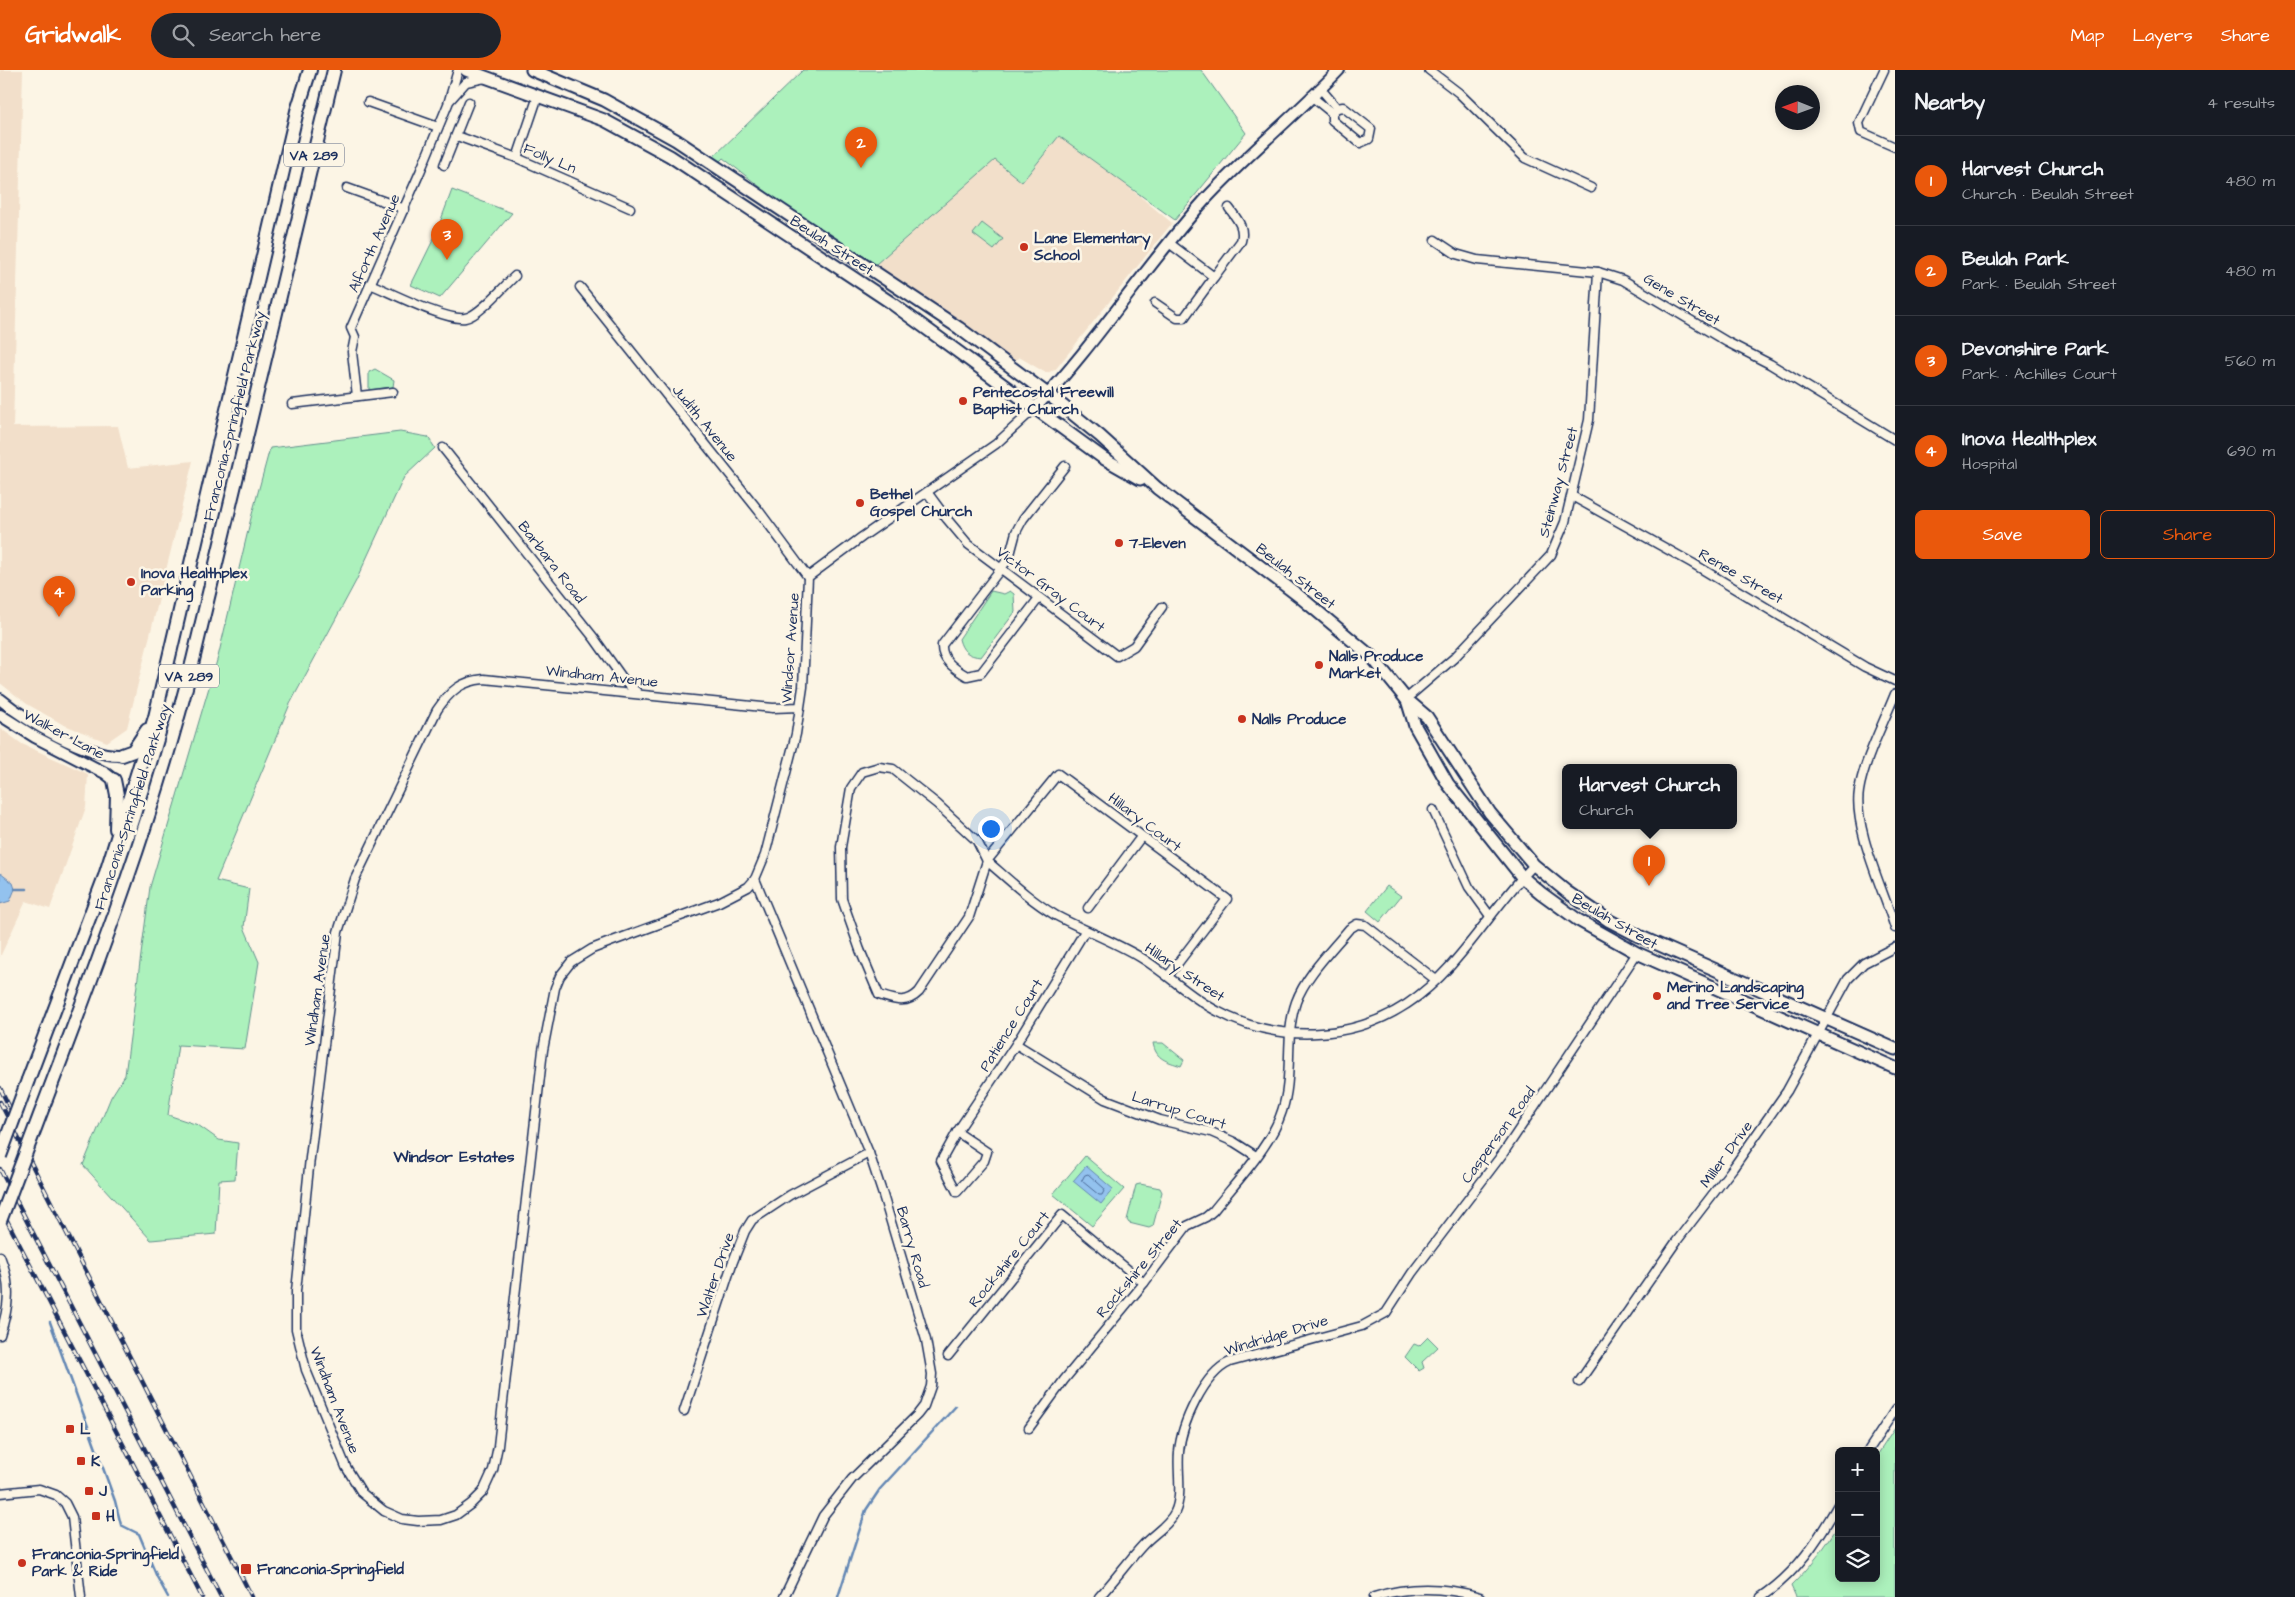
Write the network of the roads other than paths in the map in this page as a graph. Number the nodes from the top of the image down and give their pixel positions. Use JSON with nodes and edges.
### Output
{"nodes":[{"id":1,"x":303,"y":70,"type":"edge"},
{"id":2,"x":310,"y":70,"type":"edge"},
{"id":3,"x":458,"y":70,"type":"edge"},
{"id":4,"x":466,"y":70,"type":"edge"},
{"id":5,"x":532,"y":70,"type":"edge"},
{"id":6,"x":1339,"y":70,"type":"edge"},
{"id":7,"x":1428,"y":70,"type":"edge"},
{"id":8,"x":1884,"y":70,"type":"edge"},
{"id":9,"x":334,"y":72,"type":"edge"},
{"id":10,"x":486,"y":78,"type":"junction"},
{"id":11,"x":1320,"y":88,"type":"junction"},
{"id":12,"x":538,"y":96,"type":"junction"},
{"id":13,"x":1311,"y":96,"type":"junction"},
{"id":14,"x":368,"y":102,"type":"dead end"},
{"id":15,"x":469,"y":102,"type":"dead end"},
{"id":16,"x":448,"y":104,"type":"junction"},
{"id":17,"x":297,"y":111,"type":"junction"},
{"id":18,"x":1335,"y":111,"type":"junction"},
{"id":19,"x":438,"y":127,"type":"junction"},
{"id":20,"x":457,"y":136,"type":"junction"},
{"id":21,"x":1895,"y":147,"type":"edge"},
{"id":22,"x":517,"y":158,"type":"junction"},
{"id":23,"x":444,"y":165,"type":"dead end"},
{"id":24,"x":347,"y":188,"type":"dead end"},
{"id":25,"x":1591,"y":188,"type":"dead end"},
{"id":26,"x":630,"y":208,"type":"dead end"},
{"id":27,"x":1229,"y":208,"type":"dead end"},
{"id":28,"x":405,"y":209,"type":"junction"},
{"id":29,"x":1434,"y":240,"type":"dead end"},
{"id":30,"x":1169,"y":243,"type":"junction"},
{"id":31,"x":1598,"y":272,"type":"junction"},
{"id":32,"x":515,"y":276,"type":"dead end"},
{"id":33,"x":1214,"y":277,"type":"junction"},
{"id":34,"x":370,"y":284,"type":"junction"},
{"id":35,"x":580,"y":287,"type":"dead end"},
{"id":36,"x":1155,"y":303,"type":"dead end"},
{"id":37,"x":393,"y":392,"type":"dead end"},
{"id":38,"x":1048,"y":394,"type":"junction"},
{"id":39,"x":357,"y":396,"type":"junction"},
{"id":40,"x":292,"y":404,"type":"dead end"},
{"id":41,"x":1036,"y":408,"type":"junction"},
{"id":42,"x":1895,"y":440,"type":"edge"},
{"id":43,"x":443,"y":448,"type":"dead end"},
{"id":44,"x":1065,"y":466,"type":"dead end"},
{"id":45,"x":1157,"y":488,"type":"junction"},
{"id":46,"x":928,"y":492,"type":"junction"},
{"id":47,"x":1572,"y":496,"type":"junction"},
{"id":48,"x":1001,"y":567,"type":"junction"},
{"id":49,"x":808,"y":577,"type":"junction"},
{"id":50,"x":1039,"y":598,"type":"junction"},
{"id":51,"x":1162,"y":607,"type":"dead end"},
{"id":52,"x":1895,"y":681,"type":"edge"},
{"id":53,"x":639,"y":693,"type":"junction"},
{"id":54,"x":1895,"y":694,"type":"edge"},
{"id":55,"x":0,"y":699,"type":"edge"},
{"id":56,"x":1406,"y":699,"type":"junction"},
{"id":57,"x":800,"y":707,"type":"junction"},
{"id":58,"x":0,"y":715,"type":"edge"},
{"id":59,"x":155,"y":717,"type":"junction"},
{"id":60,"x":122,"y":755,"type":"joint"},
{"id":61,"x":114,"y":780,"type":"joint"},
{"id":62,"x":1433,"y":810,"type":"dead end"},
{"id":63,"x":1141,"y":837,"type":"junction"},
{"id":64,"x":115,"y":846,"type":"junction"},
{"id":65,"x":987,"y":861,"type":"junction"},
{"id":66,"x":1534,"y":865,"type":"junction"},
{"id":67,"x":1522,"y":877,"type":"junction"},
{"id":68,"x":755,"y":879,"type":"junction"},
{"id":69,"x":1088,"y":908,"type":"dead end"},
{"id":70,"x":1490,"y":916,"type":"junction"},
{"id":71,"x":1895,"y":928,"type":"edge"},
{"id":72,"x":1086,"y":931,"type":"junction"},
{"id":73,"x":1895,"y":947,"type":"edge"},
{"id":74,"x":1637,"y":953,"type":"junction"},
{"id":75,"x":1168,"y":976,"type":"junction"},
{"id":76,"x":1436,"y":980,"type":"junction"},
{"id":77,"x":1827,"y":1019,"type":"junction"},
{"id":78,"x":1291,"y":1033,"type":"junction"},
{"id":79,"x":1819,"y":1033,"type":"junction"},
{"id":80,"x":1016,"y":1044,"type":"junction"},
{"id":81,"x":1895,"y":1049,"type":"edge"},
{"id":82,"x":1895,"y":1068,"type":"edge"},
{"id":83,"x":957,"y":1132,"type":"junction"},
{"id":84,"x":868,"y":1153,"type":"junction"},
{"id":85,"x":0,"y":1156,"type":"edge"},
{"id":86,"x":1256,"y":1156,"type":"junction"},
{"id":87,"x":0,"y":1221,"type":"edge"},
{"id":88,"x":0,"y":1256,"type":"edge"},
{"id":89,"x":1144,"y":1283,"type":"junction"},
{"id":90,"x":1370,"y":1323,"type":"joint"},
{"id":91,"x":0,"y":1335,"type":"edge"},
{"id":92,"x":948,"y":1356,"type":"dead end"},
{"id":93,"x":1579,"y":1382,"type":"dead end"},
{"id":94,"x":1895,"y":1410,"type":"edge"},
{"id":95,"x":684,"y":1411,"type":"dead end"},
{"id":96,"x":1029,"y":1428,"type":"dead end"},
{"id":97,"x":1871,"y":1447,"type":"edge"},
{"id":98,"x":1,"y":1492,"type":"edge"},
{"id":99,"x":1835,"y":1510,"type":"edge"},
{"id":100,"x":81,"y":1597,"type":"edge"},
{"id":101,"x":784,"y":1597,"type":"edge"},
{"id":102,"x":1099,"y":1597,"type":"edge"},
{"id":103,"x":1374,"y":1597,"type":"edge"},
{"id":104,"x":1480,"y":1597,"type":"edge"},
{"id":105,"x":1761,"y":1597,"type":"edge"}],
"edges":[{"from":1,"to":17,"type":"main road"},
{"from":2,"to":17,"type":"main road","name":"Franconia-Springfield Parkway","number":"VA 289"},
{"from":3,"to":16,"type":"street","name":"Alforth Avenue"},
{"from":4,"to":10,"type":"main road","name":"Beulah Street"},
{"from":5,"to":38,"type":"main road","name":"Beulah Street"},
{"from":6,"to":11,"type":"street"},
{"from":7,"to":25,"type":"street"},
{"from":8,"to":21,"type":"street"},
{"from":9,"to":87,"type":"main road","name":"Franconia-Springfield Parkway","number":"VA 289","bridge":true},
{"from":10,"to":12,"type":"main road","name":"Beulah Street"},
{"from":10,"to":16,"type":"street","name":"Alforth Avenue"},
{"from":11,"to":13,"type":"street"},
{"from":11,"to":18,"type":"street"},
{"from":12,"to":22,"type":"street"},
{"from":12,"to":41,"type":"main road","name":"Beulah Street"},
{"from":13,"to":18,"type":"street"},
{"from":13,"to":30,"type":"street"},
{"from":14,"to":19,"type":"street"},
{"from":15,"to":20,"type":"street"},
{"from":16,"to":19,"type":"street","name":"Alforth Avenue"},
{"from":17,"to":59,"type":"main road","name":"Franconia-Springfield Parkway","number":"VA 289"},
{"from":18,"to":18,"type":"street"},
{"from":19,"to":28,"type":"street","name":"Alforth Avenue"},
{"from":20,"to":22,"type":"street","name":"Folly Ln"},
{"from":20,"to":23,"type":"street"},
{"from":22,"to":26,"type":"street","name":"Folly Ln"},
{"from":24,"to":28,"type":"street"},
{"from":27,"to":33,"type":"street"},
{"from":28,"to":34,"type":"street","name":"Alforth Avenue"},
{"from":29,"to":31,"type":"street","name":"Gene Street"},
{"from":30,"to":33,"type":"street"},
{"from":30,"to":38,"type":"street"},
{"from":31,"to":42,"type":"street","name":"Gene Street"},
{"from":31,"to":47,"type":"street","name":"Steinway Street"},
{"from":32,"to":34,"type":"street"},
{"from":33,"to":36,"type":"street"},
{"from":34,"to":39,"type":"street","name":"Alforth Avenue"},
{"from":35,"to":49,"type":"street","name":"Judith Avenue"},
{"from":37,"to":39,"type":"street"},
{"from":38,"to":41,"type":"street"},
{"from":38,"to":45,"type":"main road","name":"Beulah Street"},
{"from":39,"to":40,"type":"street"},
{"from":41,"to":45,"type":"main road","name":"Beulah Street"},
{"from":41,"to":46,"type":"street","name":"Windsor Avenue"},
{"from":43,"to":53,"type":"street","name":"Barbara Road"},
{"from":44,"to":48,"type":"street"},
{"from":45,"to":56,"type":"main road","name":"Beulah Street"},
{"from":46,"to":48,"type":"street","name":"Victor Gray Court"},
{"from":46,"to":49,"type":"street","name":"Windsor Avenue"},
{"from":47,"to":52,"type":"street","name":"Renee Street"},
{"from":47,"to":56,"type":"street","name":"Steinway Street"},
{"from":48,"to":50,"type":"street","name":"Victor Gray Court"},
{"from":48,"to":50,"type":"street"},
{"from":49,"to":57,"type":"street","name":"Windsor Avenue"},
{"from":50,"to":51,"type":"street","name":"Victor Gray Court"},
{"from":53,"to":57,"type":"street","name":"Windham Avenue"},
{"from":53,"to":68,"type":"street","name":"Windham Avenue"},
{"from":54,"to":71,"type":"street"},
{"from":55,"to":60,"type":"street","name":"Walker Lane"},
{"from":56,"to":66,"type":"main road","name":"Beulah Street"},
{"from":56,"to":67,"type":"main road","name":"Beulah Street"},
{"from":57,"to":68,"type":"street","name":"Windsor Avenue"},
{"from":58,"to":61,"type":"street","name":"Walker Lane"},
{"from":59,"to":60,"type":"main road"},
{"from":59,"to":64,"type":"main road","name":"Franconia-Springfield Parkway","number":"VA 289"},
{"from":61,"to":64,"type":"main road"},
{"from":62,"to":70,"type":"street"},
{"from":63,"to":65,"type":"street","name":"Hillary Court"},
{"from":63,"to":69,"type":"street"},
{"from":63,"to":75,"type":"street","name":"Hillary Court"},
{"from":64,"to":85,"type":"main road","name":"Franconia-Springfield Parkway","number":"VA 289","bridge":true},
{"from":65,"to":65,"type":"street"},
{"from":65,"to":72,"type":"street","name":"Hillary Street"},
{"from":66,"to":67,"type":"street","name":"Hillary Street"},
{"from":66,"to":77,"type":"main road","name":"Beulah Street"},
{"from":67,"to":70,"type":"street","name":"Hillary Street"},
{"from":67,"to":74,"type":"main road","name":"Beulah Street"},
{"from":68,"to":84,"type":"street","name":"Barry Road"},
{"from":70,"to":76,"type":"street","name":"Hillary Street"},
{"from":72,"to":75,"type":"street","name":"Hillary Street"},
{"from":72,"to":80,"type":"street","name":"Patience Court"},
{"from":73,"to":77,"type":"street","name":"Miller Drive"},
{"from":74,"to":79,"type":"main road","name":"Beulah Street"},
{"from":74,"to":90,"type":"street","name":"Casperson Road"},
{"from":75,"to":78,"type":"street","name":"Hillary Street"},
{"from":76,"to":78,"type":"street","name":"Hillary Street"},
{"from":76,"to":78,"type":"street","name":"Rockshire Street"},
{"from":77,"to":79,"type":"street","name":"Miller Drive"},
{"from":77,"to":81,"type":"main road","name":"Beulah Street"},
{"from":78,"to":86,"type":"street","name":"Rockshire Street"},
{"from":79,"to":82,"type":"main road","name":"Beulah Street"},
{"from":79,"to":93,"type":"street","name":"Miller Drive"},
{"from":80,"to":83,"type":"street","name":"Patience Court"},
{"from":80,"to":86,"type":"street","name":"Larrup Court"},
{"from":83,"to":83,"type":"street","name":"Patience Court"},
{"from":84,"to":95,"type":"street","name":"Walter Drive"},
{"from":84,"to":101,"type":"street","name":"Barry Road"},
{"from":86,"to":89,"type":"street","name":"Rockshire Street"},
{"from":88,"to":91,"type":"street"},
{"from":89,"to":92,"type":"street","name":"Rockshire Court"},
{"from":89,"to":96,"type":"street","name":"Rockshire Street"},
{"from":90,"to":102,"type":"street","name":"Windridge Drive"},
{"from":94,"to":97,"type":"street"},
{"from":98,"to":100,"type":"street"},
{"from":99,"to":105,"type":"street"},
{"from":103,"to":104,"type":"street"}]}
